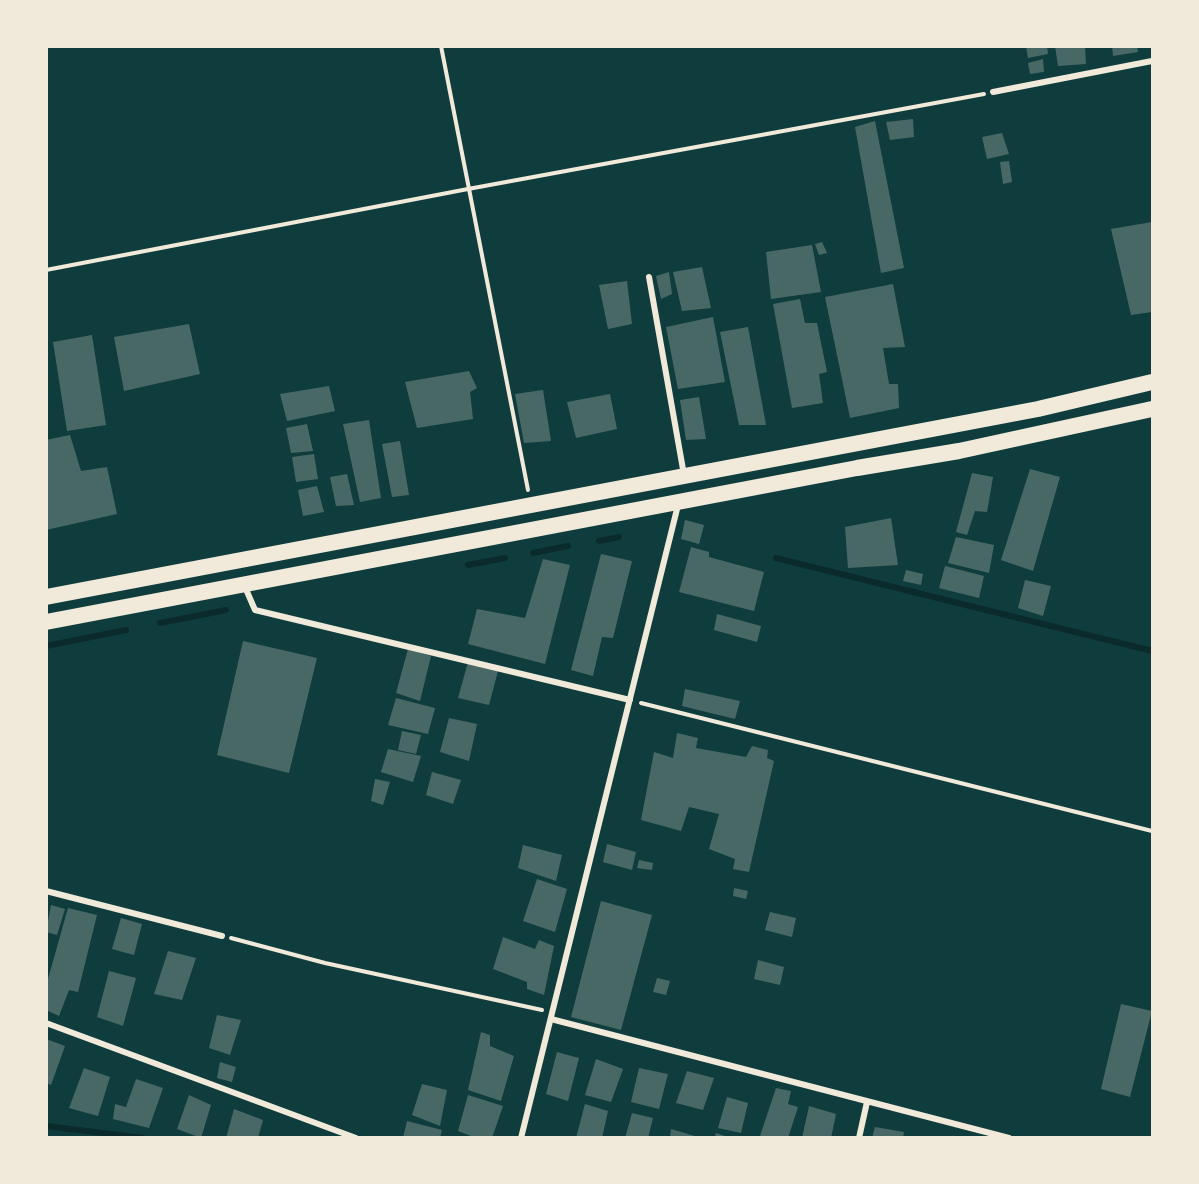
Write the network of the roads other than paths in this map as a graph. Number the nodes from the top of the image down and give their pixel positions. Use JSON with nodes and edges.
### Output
{"nodes":[{"id":1,"x":1152,"y":61,"type":"edge"},
{"id":2,"x":993,"y":92,"type":"road end"},
{"id":3,"x":649,"y":277,"type":"dead end"},
{"id":4,"x":1152,"y":382,"type":"edge"},
{"id":5,"x":1152,"y":409,"type":"edge"},
{"id":6,"x":684,"y":476,"type":"junction"},
{"id":7,"x":679,"y":502,"type":"junction"},
{"id":8,"x":244,"y":584,"type":"junction"},
{"id":9,"x":46,"y":597,"type":"edge"},
{"id":10,"x":46,"y":622,"type":"edge"},
{"id":11,"x":630,"y":700,"type":"junction"},
{"id":12,"x":46,"y":891,"type":"edge"},
{"id":13,"x":222,"y":936,"type":"road end"},
{"id":14,"x":551,"y":1016,"type":"junction"},
{"id":15,"x":46,"y":1023,"type":"edge"},
{"id":16,"x":867,"y":1102,"type":"junction"},
{"id":17,"x":977,"y":1128,"type":"junction"},
{"id":18,"x":356,"y":1137,"type":"edge"},
{"id":19,"x":521,"y":1137,"type":"edge"},
{"id":20,"x":859,"y":1137,"type":"edge"},
{"id":21,"x":975,"y":1137,"type":"edge"},
{"id":22,"x":1009,"y":1137,"type":"edge"}],
"edges":[{"from":1,"to":2,"type":"street"},
{"from":3,"to":6,"type":"street"},
{"from":4,"to":6,"type":"highway"},
{"from":5,"to":7,"type":"highway"},
{"from":6,"to":9,"type":"highway"},
{"from":7,"to":8,"type":"highway"},
{"from":7,"to":11,"type":"street"},
{"from":8,"to":10,"type":"highway"},
{"from":8,"to":11,"type":"street"},
{"from":11,"to":14,"type":"street"},
{"from":12,"to":13,"type":"street"},
{"from":14,"to":16,"type":"street"},
{"from":14,"to":19,"type":"street"},
{"from":15,"to":18,"type":"street"},
{"from":16,"to":17,"type":"street"},
{"from":16,"to":20,"type":"street"},
{"from":17,"to":21,"type":"street"},
{"from":17,"to":22,"type":"street"}]}
